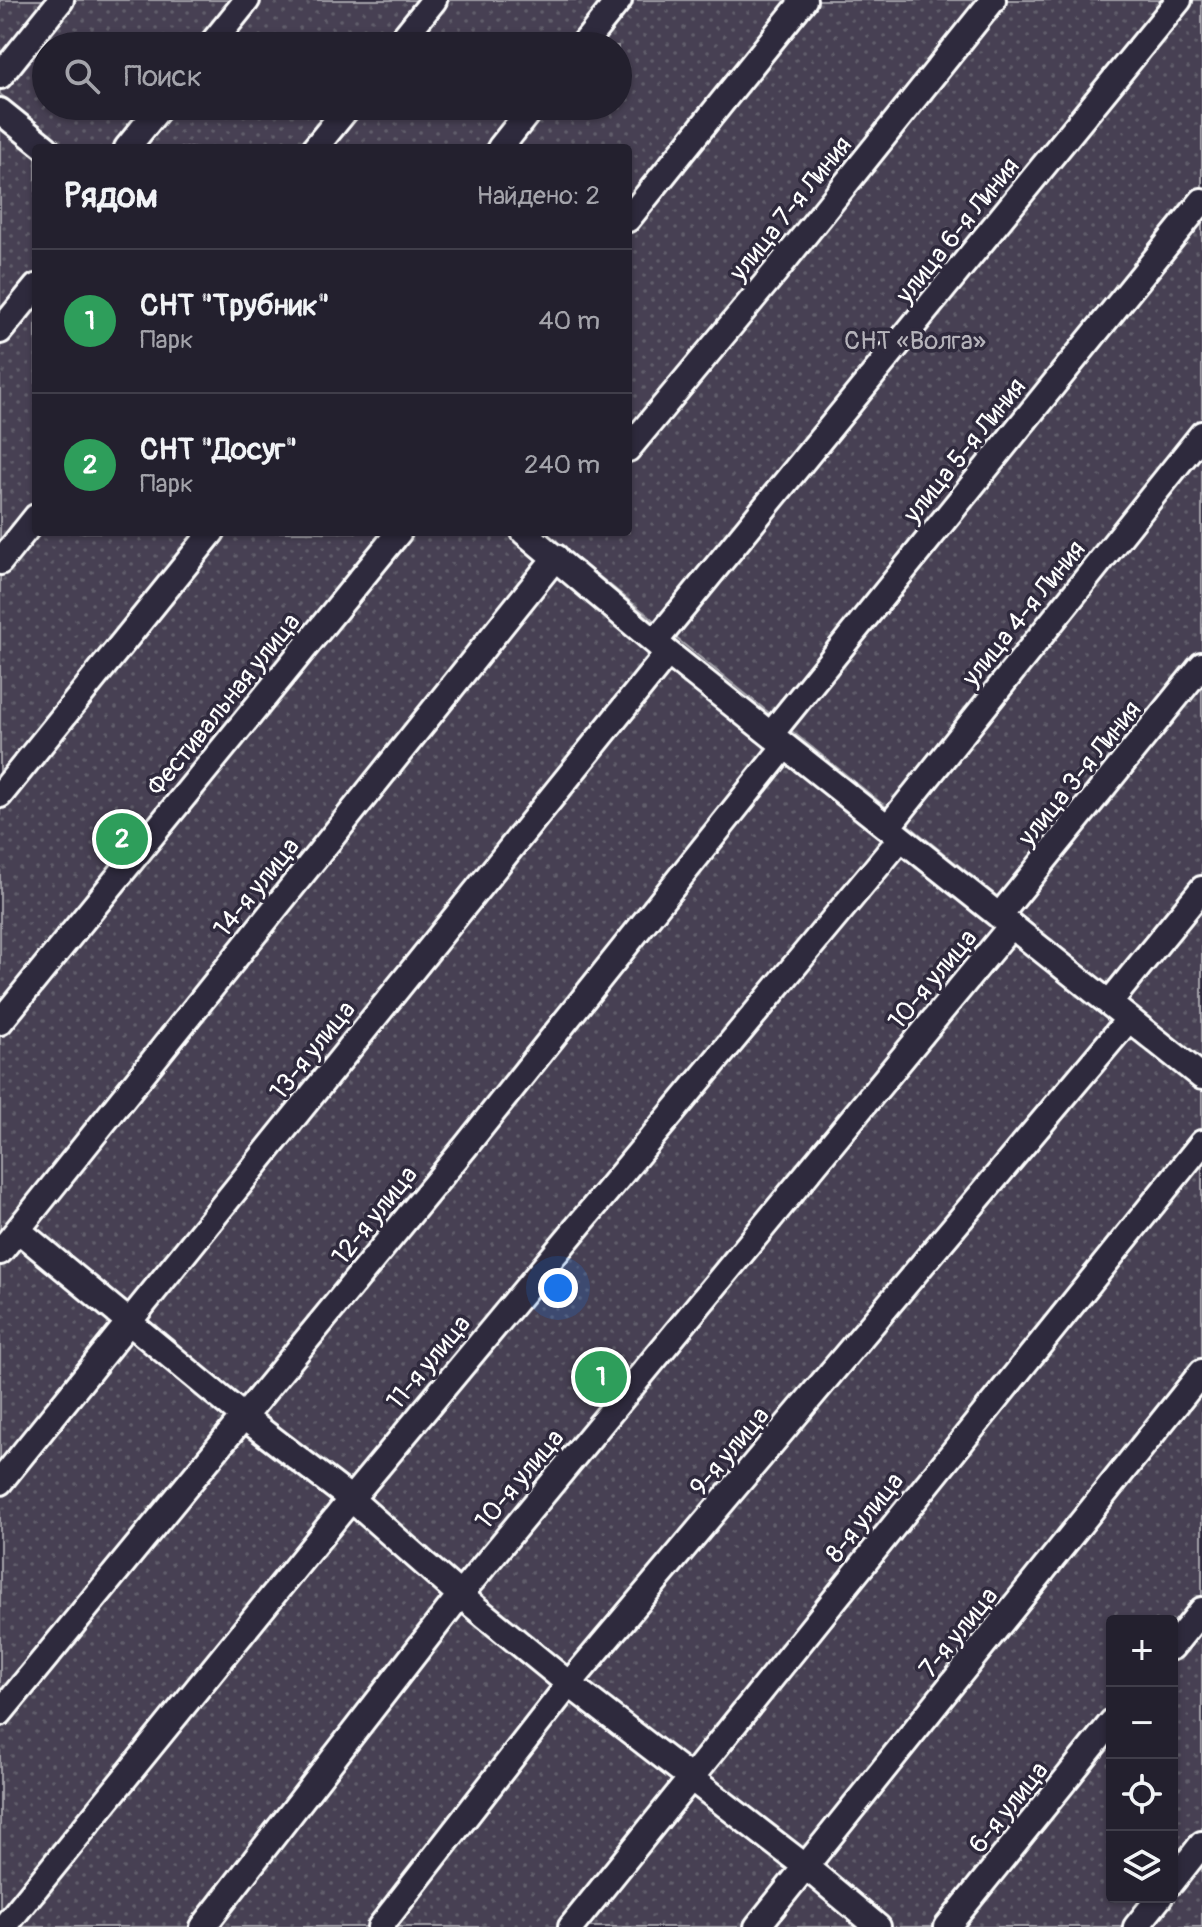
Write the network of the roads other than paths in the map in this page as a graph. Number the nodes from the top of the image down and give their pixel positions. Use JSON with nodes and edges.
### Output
{"nodes":[{"id":1,"x":61,"y":0,"type":"edge"},
{"id":2,"x":247,"y":0,"type":"edge"},
{"id":3,"x":434,"y":0,"type":"edge"},
{"id":4,"x":619,"y":0,"type":"edge"},
{"id":5,"x":804,"y":0,"type":"edge"},
{"id":6,"x":993,"y":0,"type":"edge"},
{"id":7,"x":1179,"y":0,"type":"edge"},
{"id":8,"x":35,"y":32,"type":"edge"},
{"id":9,"x":221,"y":32,"type":"edge"},
{"id":10,"x":408,"y":32,"type":"edge"},
{"id":11,"x":593,"y":32,"type":"edge"},
{"id":12,"x":32,"y":36,"type":"edge"},
{"id":13,"x":0,"y":76,"type":"edge"},
{"id":14,"x":0,"y":111,"type":"edge"},
{"id":15,"x":150,"y":120,"type":"edge"},
{"id":16,"x":338,"y":120,"type":"edge"},
{"id":17,"x":522,"y":120,"type":"edge"},
{"id":18,"x":41,"y":144,"type":"edge"},
{"id":19,"x":130,"y":144,"type":"edge"},
{"id":20,"x":318,"y":144,"type":"edge"},
{"id":21,"x":503,"y":144,"type":"edge"},
{"id":22,"x":1202,"y":201,"type":"edge"},
{"id":23,"x":632,"y":214,"type":"edge"},
{"id":24,"x":32,"y":292,"type":"edge"},
{"id":25,"x":0,"y":331,"type":"edge"},
{"id":26,"x":1202,"y":434,"type":"edge"},
{"id":27,"x":632,"y":444,"type":"edge"},
{"id":28,"x":32,"y":522,"type":"edge"},
{"id":29,"x":209,"y":536,"type":"edge"},
{"id":30,"x":396,"y":536,"type":"edge"},
{"id":31,"x":532,"y":536,"type":"edge"},
{"id":32,"x":553,"y":546,"type":"edge"},
{"id":33,"x":0,"y":562,"type":"edge"},
{"id":34,"x":661,"y":647,"type":"junction"},
{"id":35,"x":1202,"y":665,"type":"edge"},
{"id":36,"x":778,"y":740,"type":"junction"},
{"id":37,"x":0,"y":795,"type":"edge"},
{"id":38,"x":895,"y":833,"type":"junction"},
{"id":39,"x":1202,"y":889,"type":"edge"},
{"id":40,"x":1005,"y":921,"type":"junction"},
{"id":41,"x":1109,"y":1003,"type":"junction"},
{"id":42,"x":1129,"y":1019,"type":"junction"},
{"id":43,"x":0,"y":1022,"type":"edge"},
{"id":44,"x":1202,"y":1077,"type":"edge"},
{"id":45,"x":1202,"y":1143,"type":"edge"},
{"id":46,"x":18,"y":1230,"type":"junction"},
{"id":47,"x":0,"y":1252,"type":"edge"},
{"id":48,"x":129,"y":1323,"type":"junction"},
{"id":49,"x":1202,"y":1372,"type":"edge"},
{"id":50,"x":245,"y":1418,"type":"junction"},
{"id":51,"x":0,"y":1482,"type":"edge"},
{"id":52,"x":351,"y":1499,"type":"junction"},
{"id":53,"x":460,"y":1595,"type":"junction"},
{"id":54,"x":1202,"y":1610,"type":"edge"},
{"id":55,"x":1178,"y":1640,"type":"edge"},
{"id":56,"x":569,"y":1684,"type":"junction"},
{"id":57,"x":0,"y":1713,"type":"edge"},
{"id":58,"x":1106,"y":1729,"type":"edge"},
{"id":59,"x":690,"y":1778,"type":"junction"},
{"id":60,"x":1202,"y":1844,"type":"edge"},
{"id":61,"x":806,"y":1867,"type":"junction"},
{"id":62,"x":1178,"y":1874,"type":"edge"},
{"id":63,"x":1155,"y":1903,"type":"edge"},
{"id":64,"x":4,"y":1927,"type":"edge"},
{"id":65,"x":203,"y":1927,"type":"edge"},
{"id":66,"x":380,"y":1927,"type":"edge"},
{"id":67,"x":571,"y":1927,"type":"edge"},
{"id":68,"x":757,"y":1927,"type":"edge"},
{"id":69,"x":878,"y":1927,"type":"edge"},
{"id":70,"x":947,"y":1927,"type":"edge"},
{"id":71,"x":1136,"y":1927,"type":"edge"}],
"edges":[{"from":1,"to":8,"type":"street"},
{"from":2,"to":9,"type":"street"},
{"from":3,"to":10,"type":"street"},
{"from":4,"to":11,"type":"street"},
{"from":5,"to":23,"type":"street"},
{"from":6,"to":27,"type":"street","name":"улица 7-я Линия"},
{"from":7,"to":34,"type":"street","name":"улица 6-я Линия"},
{"from":12,"to":13,"type":"street"},
{"from":14,"to":18,"type":"street"},
{"from":15,"to":19,"type":"street"},
{"from":16,"to":20,"type":"street"},
{"from":17,"to":21,"type":"street"},
{"from":22,"to":36,"type":"street","name":"улица 5-я Линия"},
{"from":24,"to":25,"type":"street"},
{"from":26,"to":38,"type":"street","name":"улица 4-я Линия"},
{"from":28,"to":33,"type":"street"},
{"from":29,"to":37,"type":"street"},
{"from":30,"to":43,"type":"street","name":"Фестивальная улица"},
{"from":31,"to":32,"type":"street"},
{"from":32,"to":34,"type":"street"},
{"from":32,"to":46,"type":"street","name":"14-я улица"},
{"from":34,"to":36,"type":"street"},
{"from":34,"to":48,"type":"street","name":"13-я улица"},
{"from":35,"to":40,"type":"street","name":"улица 3-я Линия"},
{"from":36,"to":38,"type":"street"},
{"from":36,"to":50,"type":"street","name":"12-я улица"},
{"from":38,"to":40,"type":"street"},
{"from":38,"to":52,"type":"street","name":"11-я улица"},
{"from":39,"to":41,"type":"street"},
{"from":40,"to":41,"type":"street"},
{"from":40,"to":53,"type":"street","name":"10-я улица"},
{"from":41,"to":42,"type":"street"},
{"from":42,"to":44,"type":"street"},
{"from":42,"to":56,"type":"street","name":"9-я улица"},
{"from":45,"to":59,"type":"street","name":"8-я улица"},
{"from":46,"to":47,"type":"street","name":"14-я улица"},
{"from":46,"to":48,"type":"street"},
{"from":48,"to":50,"type":"street"},
{"from":48,"to":51,"type":"street","name":"13-я улица"},
{"from":49,"to":61,"type":"street","name":"7-я улица"},
{"from":50,"to":52,"type":"street"},
{"from":50,"to":57,"type":"street","name":"12-я улица"},
{"from":52,"to":53,"type":"street"},
{"from":52,"to":64,"type":"street","name":"11-я улица"},
{"from":53,"to":56,"type":"street"},
{"from":53,"to":65,"type":"street","name":"10-я улица"},
{"from":54,"to":55,"type":"street"},
{"from":56,"to":59,"type":"street"},
{"from":56,"to":66,"type":"street","name":"9-я улица"},
{"from":58,"to":70,"type":"street","name":"6-я улица"},
{"from":59,"to":61,"type":"street"},
{"from":59,"to":67,"type":"street","name":"8-я улица"},
{"from":60,"to":62,"type":"street"},
{"from":61,"to":68,"type":"street","name":"7-я улица"},
{"from":61,"to":69,"type":"street"},
{"from":63,"to":71,"type":"street"}]}
